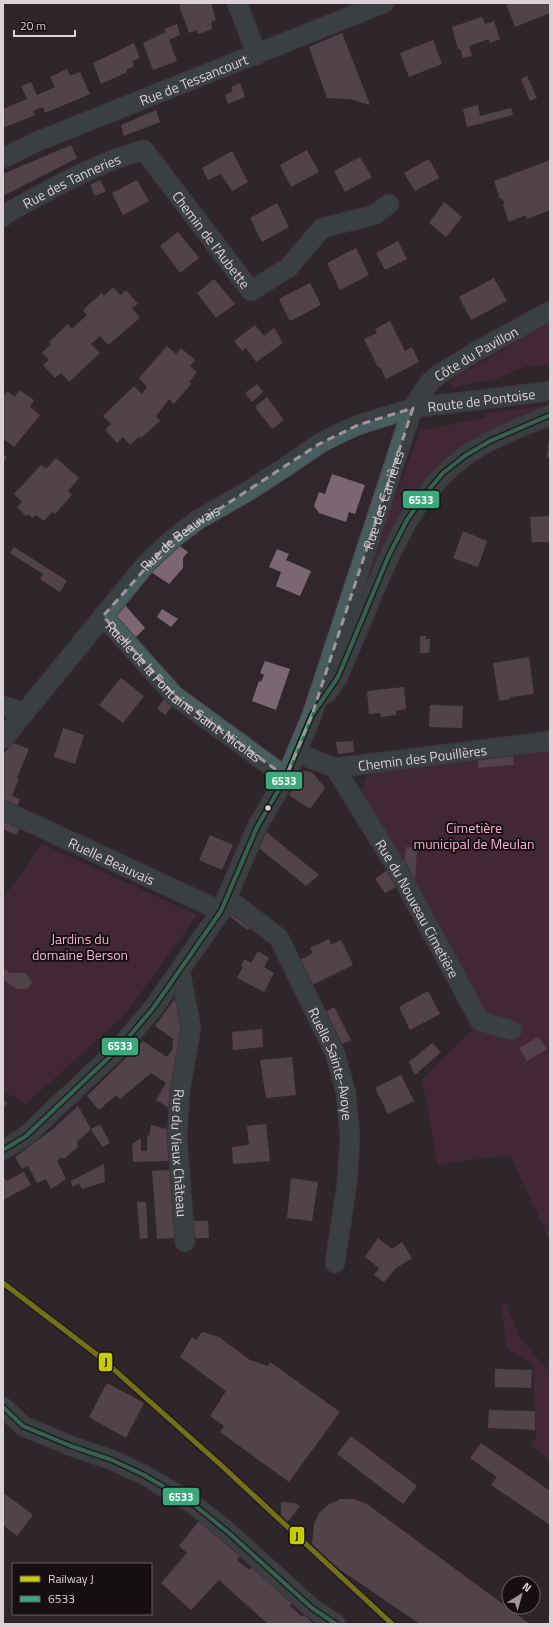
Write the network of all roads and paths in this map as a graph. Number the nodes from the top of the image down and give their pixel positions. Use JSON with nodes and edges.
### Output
{"nodes":[{"id":1,"x":238,"y":3,"type":"edge"},
{"id":2,"x":384,"y":3,"type":"edge"},
{"id":3,"x":257,"y":55,"type":"junction"},
{"id":4,"x":144,"y":150,"type":"joint"},
{"id":5,"x":3,"y":158,"type":"edge"},
{"id":6,"x":389,"y":204,"type":"dead end"},
{"id":7,"x":3,"y":217,"type":"edge"},
{"id":8,"x":550,"y":311,"type":"edge"},
{"id":9,"x":550,"y":391,"type":"edge"},
{"id":10,"x":413,"y":408,"type":"junction"},
{"id":11,"x":550,"y":415,"type":"edge"},
{"id":12,"x":103,"y":616,"type":"junction"},
{"id":13,"x":3,"y":706,"type":"edge"},
{"id":14,"x":24,"y":712,"type":"junction"},
{"id":15,"x":312,"y":715,"type":"junction"},
{"id":16,"x":3,"y":739,"type":"edge"},
{"id":17,"x":550,"y":741,"type":"edge"},
{"id":18,"x":297,"y":753,"type":"junction"},
{"id":19,"x":335,"y":768,"type":"junction"},
{"id":20,"x":286,"y":777,"type":"junction"},
{"id":21,"x":3,"y":810,"type":"edge"},
{"id":22,"x":224,"y":905,"type":"junction"},
{"id":23,"x":180,"y":970,"type":"junction"},
{"id":24,"x":512,"y":1030,"type":"dead end"},
{"id":25,"x":3,"y":1150,"type":"edge"},
{"id":26,"x":185,"y":1242,"type":"dead end"},
{"id":27,"x":335,"y":1263,"type":"dead end"},
{"id":28,"x":3,"y":1407,"type":"edge"},
{"id":29,"x":336,"y":1624,"type":"edge"}],
"edges":[{"from":1,"to":3,"type":"street"},
{"from":2,"to":3,"type":"street","name":"Rue de Tessancourt"},
{"from":3,"to":5,"type":"street","name":"Rue de Tessancourt"},
{"from":4,"to":6,"type":"street","name":"Chemin de l'Aubette"},
{"from":4,"to":7,"type":"street","name":"Rue des Tanneries"},
{"from":8,"to":10,"type":"street","name":"Côte du Pavillon"},
{"from":9,"to":10,"type":"street","name":"Route de Pontoise"},
{"from":10,"to":12,"type":"street","name":"Rue de Beauvais"},
{"from":10,"to":15,"type":"street","name":"Rue des Carrières"},
{"from":11,"to":15,"type":"street"},
{"from":12,"to":14,"type":"street","name":"Rue de Beauvais"},
{"from":12,"to":20,"type":"street","name":"Ruelle de la Fontaine Saint-Nicolas"},
{"from":13,"to":14,"type":"street"},
{"from":14,"to":16,"type":"street","name":"Rue de Beauvais"},
{"from":15,"to":18,"type":"street","name":"Rue des Carrières"},
{"from":17,"to":19,"type":"street","name":"Chemin des Pouillères"},
{"from":18,"to":19,"type":"street","name":"Chemin des Pouillères"},
{"from":18,"to":20,"type":"street","name":"Rue des Carrières"},
{"from":19,"to":24,"type":"street","name":"Rue du Nouveau Cimetière"},
{"from":20,"to":22,"type":"street","name":"Rue des Carrières"},
{"from":21,"to":22,"type":"street","name":"Ruelle Beauvais"},
{"from":22,"to":23,"type":"street","name":"Rue des Carrières"},
{"from":22,"to":27,"type":"street","name":"Ruelle Sainte-Avoye"},
{"from":23,"to":25,"type":"street","name":"Rue des Carrières"},
{"from":23,"to":26,"type":"street","name":"Rue du Vieux Château"},
{"from":28,"to":29,"type":"street"}]}
